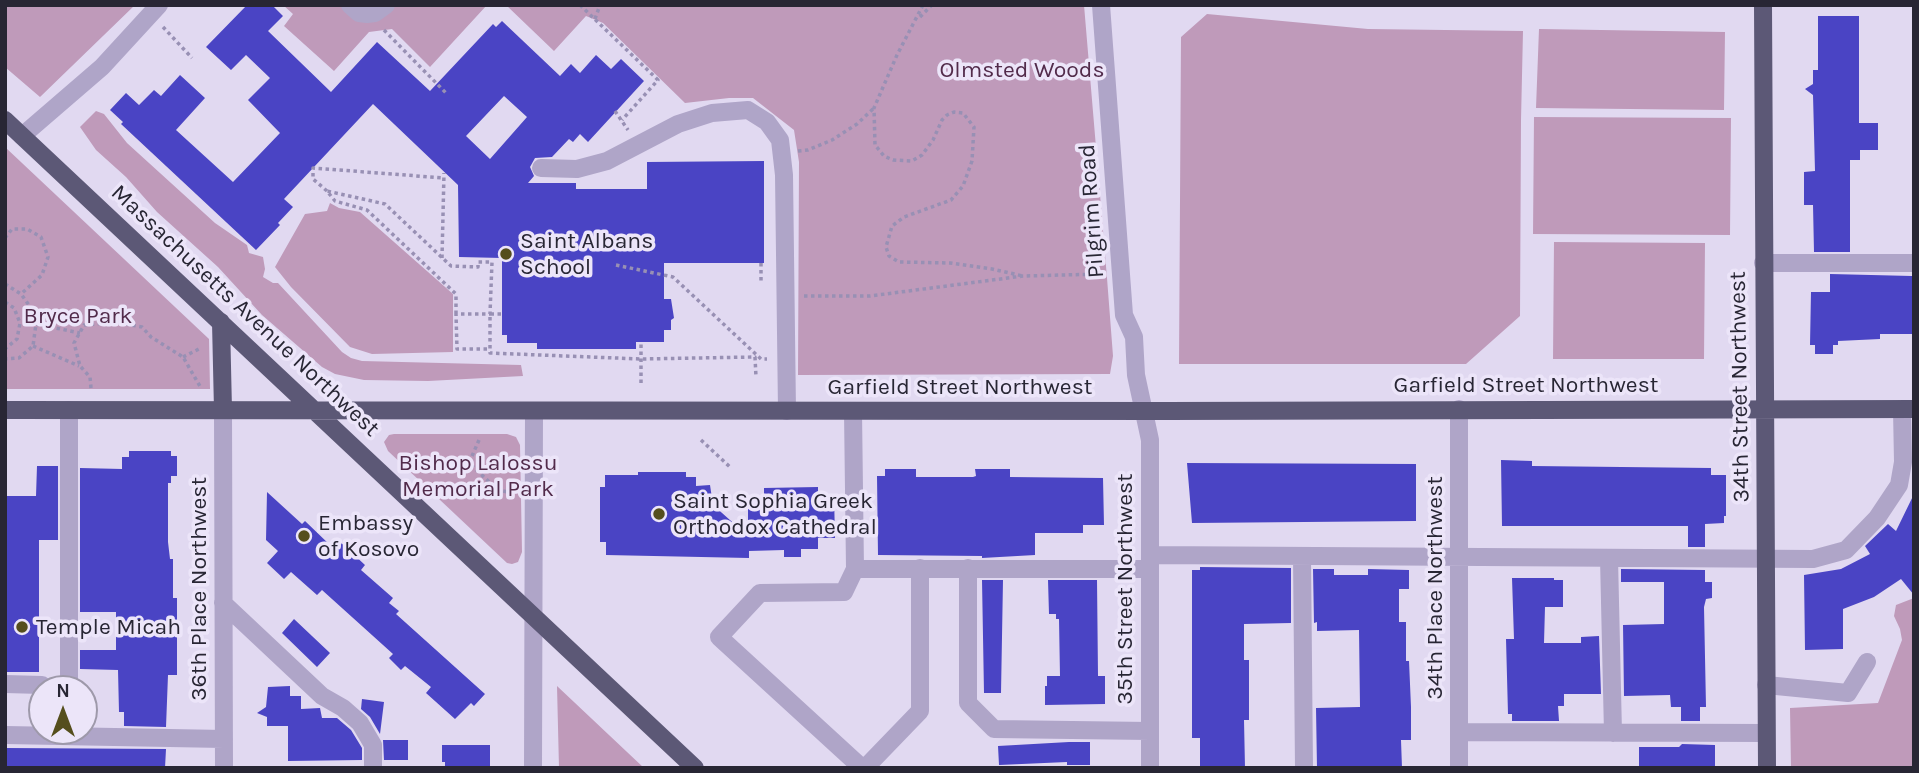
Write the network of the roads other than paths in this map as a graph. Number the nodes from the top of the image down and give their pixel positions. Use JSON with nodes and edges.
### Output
{"nodes":[{"id":1,"x":159,"y":5,"type":"edge"},
{"id":2,"x":350,"y":5,"type":"edge"},
{"id":3,"x":386,"y":5,"type":"edge"},
{"id":4,"x":1101,"y":5,"type":"edge"},
{"id":5,"x":1763,"y":5,"type":"edge"},
{"id":6,"x":5,"y":120,"type":"edge"},
{"id":7,"x":22,"y":136,"type":"junction"},
{"id":8,"x":541,"y":168,"type":"dead end"},
{"id":9,"x":1763,"y":263,"type":"junction"},
{"id":10,"x":1914,"y":263,"type":"edge"},
{"id":11,"x":221,"y":322,"type":"junction"},
{"id":12,"x":1459,"y":409,"type":"junction"},
{"id":13,"x":1765,"y":409,"type":"junction"},
{"id":14,"x":1908,"y":409,"type":"edge"},
{"id":15,"x":5,"y":410,"type":"edge"},
{"id":16,"x":69,"y":410,"type":"junction"},
{"id":17,"x":223,"y":410,"type":"junction"},
{"id":18,"x":315,"y":411,"type":"junction"},
{"id":19,"x":534,"y":411,"type":"junction"},
{"id":20,"x":787,"y":411,"type":"junction"},
{"id":21,"x":853,"y":411,"type":"junction"},
{"id":22,"x":1144,"y":411,"type":"junction"},
{"id":23,"x":1302,"y":556,"type":"junction"},
{"id":24,"x":1459,"y":557,"type":"junction"},
{"id":25,"x":1609,"y":558,"type":"junction"},
{"id":26,"x":1766,"y":558,"type":"junction"},
{"id":27,"x":1150,"y":562,"type":"junction"},
{"id":28,"x":920,"y":568,"type":"junction"},
{"id":29,"x":961,"y":568,"type":"junction"},
{"id":30,"x":855,"y":569,"type":"junction"},
{"id":31,"x":223,"y":603,"type":"junction"},
{"id":32,"x":533,"y":615,"type":"junction"},
{"id":33,"x":1867,"y":662,"type":"dead end"},
{"id":34,"x":69,"y":675,"type":"edge"},
{"id":35,"x":5,"y":684,"type":"edge"},
{"id":36,"x":28,"y":685,"type":"edge"},
{"id":37,"x":1766,"y":685,"type":"junction"},
{"id":38,"x":1150,"y":731,"type":"junction"},
{"id":39,"x":1459,"y":732,"type":"junction"},
{"id":40,"x":1613,"y":733,"type":"junction"},
{"id":41,"x":1766,"y":733,"type":"junction"},
{"id":42,"x":5,"y":735,"type":"edge"},
{"id":43,"x":28,"y":735,"type":"edge"},
{"id":44,"x":98,"y":735,"type":"edge"},
{"id":45,"x":224,"y":739,"type":"junction"},
{"id":46,"x":224,"y":768,"type":"edge"},
{"id":47,"x":373,"y":768,"type":"edge"},
{"id":48,"x":533,"y":768,"type":"edge"},
{"id":49,"x":695,"y":768,"type":"edge"},
{"id":50,"x":863,"y":768,"type":"edge"},
{"id":51,"x":1150,"y":768,"type":"edge"},
{"id":52,"x":1304,"y":768,"type":"edge"},
{"id":53,"x":1459,"y":768,"type":"edge"},
{"id":54,"x":1767,"y":768,"type":"edge"}],
"edges":[{"from":1,"to":7,"type":"street"},
{"from":2,"to":3,"type":"street"},
{"from":4,"to":22,"type":"street","name":"Pilgrim Road"},
{"from":5,"to":9,"type":"main road","name":"34th Street Northwest"},
{"from":6,"to":7,"type":"main road","name":"Massachusetts Avenue Northwest"},
{"from":7,"to":11,"type":"main road","name":"Massachusetts Avenue Northwest"},
{"from":8,"to":20,"type":"street"},
{"from":9,"to":10,"type":"street"},
{"from":9,"to":13,"type":"main road","name":"34th Street Northwest"},
{"from":11,"to":17,"type":"main road"},
{"from":11,"to":18,"type":"main road","name":"Massachusetts Avenue Northwest"},
{"from":12,"to":13,"type":"main road","name":"Garfield Street Northwest"},
{"from":12,"to":22,"type":"main road","name":"Garfield Street Northwest"},
{"from":12,"to":24,"type":"street","name":"34th Place Northwest"},
{"from":13,"to":14,"type":"main road","name":"Garfield Street Northwest"},
{"from":13,"to":26,"type":"main road","name":"34th Street Northwest"},
{"from":14,"to":26,"type":"street"},
{"from":15,"to":16,"type":"main road","name":"Garfield Street Northwest"},
{"from":16,"to":17,"type":"main road","name":"Garfield Street Northwest"},
{"from":16,"to":34,"type":"street"},
{"from":17,"to":18,"type":"main road","name":"Garfield Street Northwest"},
{"from":17,"to":31,"type":"street","name":"36th Place Northwest"},
{"from":18,"to":19,"type":"main road","name":"Garfield Street Northwest"},
{"from":18,"to":32,"type":"main road","name":"Massachusetts Avenue Northwest"},
{"from":19,"to":20,"type":"main road","name":"Garfield Street Northwest"},
{"from":19,"to":32,"type":"street"},
{"from":20,"to":21,"type":"main road","name":"Garfield Street Northwest"},
{"from":21,"to":22,"type":"main road","name":"Garfield Street Northwest"},
{"from":21,"to":30,"type":"street"},
{"from":22,"to":27,"type":"street","name":"35th Street Northwest"},
{"from":23,"to":24,"type":"street"},
{"from":23,"to":27,"type":"street"},
{"from":23,"to":52,"type":"street"},
{"from":24,"to":25,"type":"street"},
{"from":24,"to":39,"type":"street","name":"34th Place Northwest"},
{"from":25,"to":26,"type":"street"},
{"from":25,"to":40,"type":"street"},
{"from":26,"to":37,"type":"main road","name":"34th Street Northwest"},
{"from":27,"to":29,"type":"street"},
{"from":27,"to":38,"type":"street","name":"35th Street Northwest"},
{"from":28,"to":29,"type":"street"},
{"from":28,"to":30,"type":"street"},
{"from":28,"to":50,"type":"street"},
{"from":29,"to":38,"type":"street"},
{"from":30,"to":50,"type":"street"},
{"from":31,"to":45,"type":"street","name":"36th Place Northwest"},
{"from":31,"to":47,"type":"street"},
{"from":32,"to":48,"type":"street"},
{"from":32,"to":49,"type":"main road","name":"Massachusetts Avenue Northwest"},
{"from":33,"to":37,"type":"street"},
{"from":35,"to":36,"type":"street"},
{"from":37,"to":41,"type":"main road","name":"34th Street Northwest"},
{"from":38,"to":51,"type":"street","name":"35th Street Northwest"},
{"from":39,"to":40,"type":"street"},
{"from":39,"to":53,"type":"street","name":"34th Place Northwest"},
{"from":40,"to":41,"type":"street"},
{"from":41,"to":54,"type":"main road","name":"34th Street Northwest"},
{"from":42,"to":43,"type":"street"},
{"from":44,"to":45,"type":"street"},
{"from":45,"to":46,"type":"street","name":"36th Place Northwest"}]}
